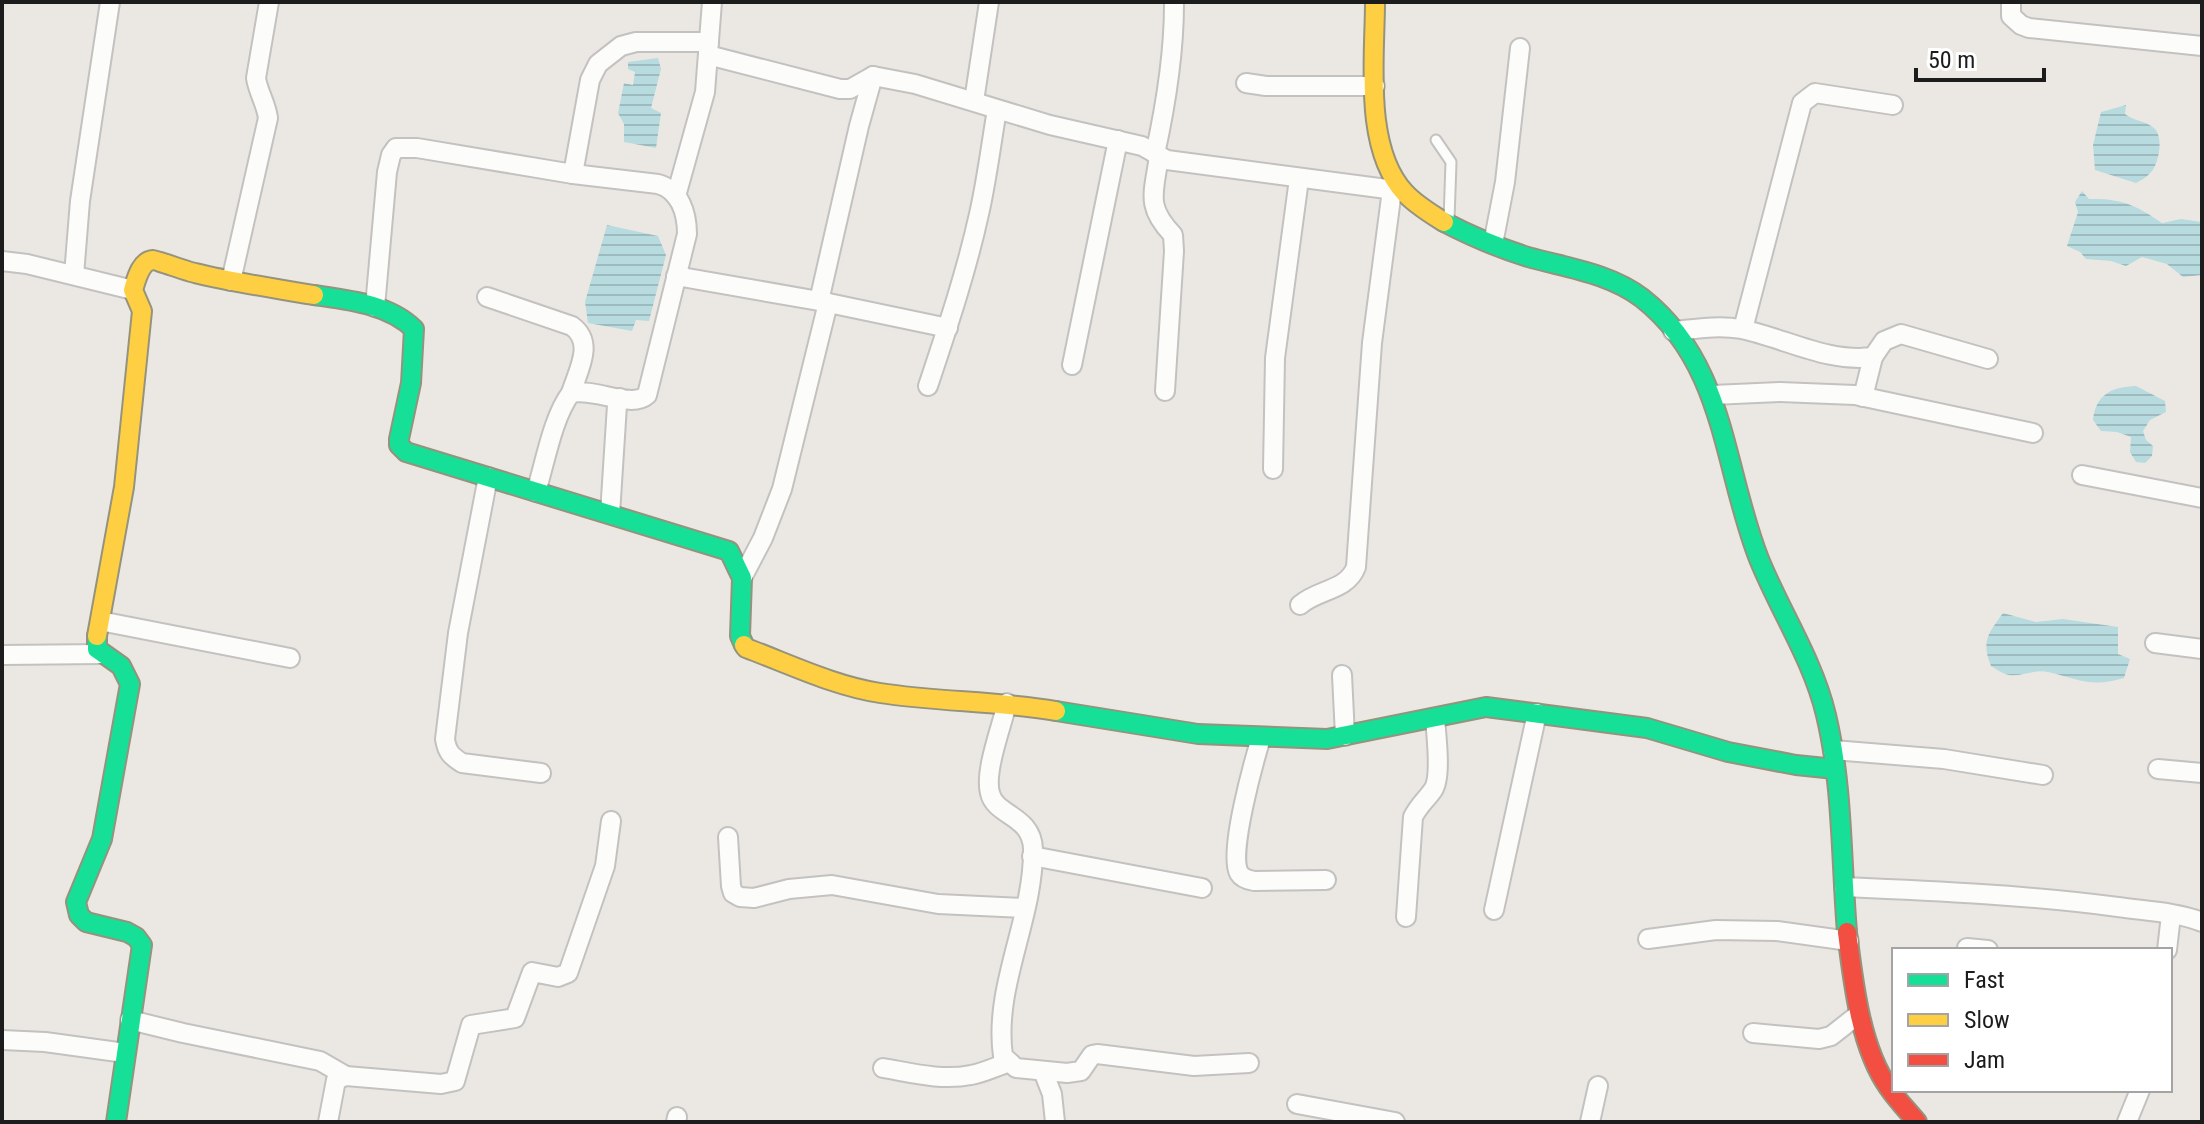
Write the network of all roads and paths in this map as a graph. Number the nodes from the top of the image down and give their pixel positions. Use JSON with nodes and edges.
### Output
{"nodes":[{"id":1,"x":110,"y":2,"type":"edge"},
{"id":2,"x":269,"y":2,"type":"edge"},
{"id":3,"x":712,"y":2,"type":"edge"},
{"id":4,"x":989,"y":2,"type":"edge"},
{"id":5,"x":1375,"y":2,"type":"edge"},
{"id":6,"x":2011,"y":2,"type":"edge"},
{"id":7,"x":1174,"y":4,"type":"dead end"},
{"id":8,"x":2202,"y":46,"type":"edge"},
{"id":9,"x":709,"y":48,"type":"junction"},
{"id":10,"x":1520,"y":48,"type":"dead end"},
{"id":11,"x":873,"y":76,"type":"junction"},
{"id":12,"x":1246,"y":83,"type":"dead end"},
{"id":13,"x":1375,"y":86,"type":"junction"},
{"id":14,"x":974,"y":101,"type":"junction"},
{"id":15,"x":1893,"y":105,"type":"dead end"},
{"id":16,"x":997,"y":110,"type":"junction"},
{"id":17,"x":1118,"y":140,"type":"junction"},
{"id":18,"x":1436,"y":140,"type":"dead end"},
{"id":19,"x":1157,"y":155,"type":"junction"},
{"id":20,"x":573,"y":174,"type":"junction"},
{"id":21,"x":1299,"y":179,"type":"junction"},
{"id":22,"x":1397,"y":190,"type":"junction"},
{"id":23,"x":676,"y":196,"type":"junction"},
{"id":24,"x":1449,"y":223,"type":"junction"},
{"id":25,"x":1493,"y":244,"type":"junction"},
{"id":26,"x":2,"y":261,"type":"edge"},
{"id":27,"x":74,"y":275,"type":"junction"},
{"id":28,"x":676,"y":276,"type":"junction"},
{"id":29,"x":231,"y":281,"type":"junction"},
{"id":30,"x":133,"y":290,"type":"junction"},
{"id":31,"x":487,"y":297,"type":"dead end"},
{"id":32,"x":823,"y":302,"type":"junction"},
{"id":33,"x":375,"y":307,"type":"junction"},
{"id":34,"x":948,"y":328,"type":"junction"},
{"id":35,"x":1743,"y":329,"type":"junction"},
{"id":36,"x":1673,"y":331,"type":"junction"},
{"id":37,"x":1873,"y":357,"type":"junction"},
{"id":38,"x":1988,"y":359,"type":"dead end"},
{"id":39,"x":1072,"y":365,"type":"dead end"},
{"id":40,"x":928,"y":386,"type":"dead end"},
{"id":41,"x":1165,"y":391,"type":"dead end"},
{"id":42,"x":571,"y":393,"type":"junction"},
{"id":43,"x":1712,"y":395,"type":"junction"},
{"id":44,"x":1863,"y":397,"type":"junction"},
{"id":45,"x":620,"y":398,"type":"junction"},
{"id":46,"x":2033,"y":433,"type":"dead end"},
{"id":47,"x":1273,"y":469,"type":"dead end"},
{"id":48,"x":2082,"y":475,"type":"dead end"},
{"id":49,"x":488,"y":477,"type":"junction"},
{"id":50,"x":536,"y":492,"type":"junction"},
{"id":51,"x":2202,"y":498,"type":"edge"},
{"id":52,"x":610,"y":514,"type":"junction"},
{"id":53,"x":742,"y":578,"type":"junction"},
{"id":54,"x":1300,"y":605,"type":"dead end"},
{"id":55,"x":100,"y":621,"type":"junction"},
{"id":56,"x":2155,"y":643,"type":"dead end"},
{"id":57,"x":2202,"y":649,"type":"edge"},
{"id":58,"x":103,"y":654,"type":"junction"},
{"id":59,"x":2,"y":655,"type":"edge"},
{"id":60,"x":290,"y":658,"type":"dead end"},
{"id":61,"x":1342,"y":675,"type":"dead end"},
{"id":62,"x":1007,"y":703,"type":"junction"},
{"id":63,"x":1537,"y":713,"type":"junction"},
{"id":64,"x":1435,"y":718,"type":"junction"},
{"id":65,"x":1345,"y":736,"type":"junction"},
{"id":66,"x":1261,"y":738,"type":"junction"},
{"id":67,"x":1833,"y":750,"type":"junction"},
{"id":68,"x":1835,"y":769,"type":"junction"},
{"id":69,"x":2158,"y":769,"type":"dead end"},
{"id":70,"x":541,"y":773,"type":"dead end"},
{"id":71,"x":2202,"y":773,"type":"edge"},
{"id":72,"x":2043,"y":775,"type":"dead end"},
{"id":73,"x":611,"y":821,"type":"dead end"},
{"id":74,"x":728,"y":837,"type":"dead end"},
{"id":75,"x":1032,"y":856,"type":"junction"},
{"id":76,"x":1326,"y":880,"type":"dead end"},
{"id":77,"x":1844,"y":887,"type":"junction"},
{"id":78,"x":1202,"y":888,"type":"dead end"},
{"id":79,"x":1024,"y":908,"type":"junction"},
{"id":80,"x":1494,"y":910,"type":"dead end"},
{"id":81,"x":2171,"y":915,"type":"junction"},
{"id":82,"x":1406,"y":917,"type":"dead end"},
{"id":83,"x":2202,"y":922,"type":"edge"},
{"id":84,"x":1648,"y":939,"type":"dead end"},
{"id":85,"x":1849,"y":941,"type":"junction"},
{"id":86,"x":2167,"y":948,"type":"edge"},
{"id":87,"x":1859,"y":1014,"type":"junction"},
{"id":88,"x":130,"y":1020,"type":"junction"},
{"id":89,"x":1753,"y":1033,"type":"dead end"},
{"id":90,"x":2,"y":1040,"type":"edge"},
{"id":91,"x":125,"y":1053,"type":"junction"},
{"id":92,"x":1007,"y":1063,"type":"junction"},
{"id":93,"x":1249,"y":1063,"type":"dead end"},
{"id":94,"x":883,"y":1068,"type":"dead end"},
{"id":95,"x":1043,"y":1071,"type":"junction"},
{"id":96,"x":346,"y":1076,"type":"junction"},
{"id":97,"x":1598,"y":1086,"type":"dead end"},
{"id":98,"x":2139,"y":1092,"type":"edge"},
{"id":99,"x":1297,"y":1104,"type":"dead end"},
{"id":100,"x":116,"y":1122,"type":"edge"},
{"id":101,"x":328,"y":1122,"type":"edge"},
{"id":102,"x":1055,"y":1122,"type":"edge"},
{"id":103,"x":1395,"y":1122,"type":"edge"},
{"id":104,"x":1590,"y":1122,"type":"edge"},
{"id":105,"x":1917,"y":1122,"type":"edge"},
{"id":106,"x":2127,"y":1122,"type":"edge"}],
"edges":[{"from":1,"to":27,"type":"street"},
{"from":2,"to":29,"type":"street"},
{"from":3,"to":9,"type":"street"},
{"from":4,"to":14,"type":"street"},
{"from":5,"to":13,"type":"street"},
{"from":6,"to":8,"type":"street"},
{"from":7,"to":19,"type":"street"},
{"from":9,"to":11,"type":"street"},
{"from":9,"to":20,"type":"street"},
{"from":9,"to":23,"type":"street"},
{"from":10,"to":25,"type":"street"},
{"from":11,"to":14,"type":"street"},
{"from":11,"to":32,"type":"street"},
{"from":12,"to":13,"type":"street"},
{"from":13,"to":22,"type":"street"},
{"from":14,"to":16,"type":"street"},
{"from":15,"to":35,"type":"street"},
{"from":16,"to":17,"type":"street"},
{"from":16,"to":34,"type":"street"},
{"from":17,"to":19,"type":"street"},
{"from":17,"to":39,"type":"street"},
{"from":18,"to":24,"type":"lane"},
{"from":19,"to":21,"type":"street"},
{"from":19,"to":41,"type":"street"},
{"from":20,"to":23,"type":"street"},
{"from":20,"to":33,"type":"street"},
{"from":21,"to":22,"type":"street"},
{"from":21,"to":47,"type":"street"},
{"from":22,"to":24,"type":"street"},
{"from":22,"to":54,"type":"street"},
{"from":23,"to":28,"type":"street"},
{"from":24,"to":25,"type":"street"},
{"from":25,"to":36,"type":"street"},
{"from":26,"to":27,"type":"street"},
{"from":27,"to":30,"type":"street"},
{"from":28,"to":32,"type":"street"},
{"from":28,"to":45,"type":"street"},
{"from":29,"to":30,"type":"street"},
{"from":29,"to":33,"type":"street"},
{"from":30,"to":55,"type":"street"},
{"from":31,"to":42,"type":"street"},
{"from":32,"to":34,"type":"street"},
{"from":32,"to":53,"type":"street"},
{"from":33,"to":49,"type":"street"},
{"from":34,"to":40,"type":"street"},
{"from":35,"to":36,"type":"street"},
{"from":35,"to":37,"type":"street"},
{"from":36,"to":43,"type":"street"},
{"from":37,"to":38,"type":"street"},
{"from":37,"to":44,"type":"street"},
{"from":42,"to":45,"type":"street"},
{"from":42,"to":50,"type":"street"},
{"from":43,"to":44,"type":"street"},
{"from":43,"to":67,"type":"street"},
{"from":44,"to":46,"type":"street"},
{"from":45,"to":52,"type":"street"},
{"from":48,"to":51,"type":"street"},
{"from":49,"to":50,"type":"street"},
{"from":49,"to":70,"type":"street"},
{"from":50,"to":52,"type":"street"},
{"from":52,"to":53,"type":"street"},
{"from":53,"to":62,"type":"street"},
{"from":55,"to":58,"type":"street"},
{"from":55,"to":60,"type":"street"},
{"from":56,"to":57,"type":"street"},
{"from":58,"to":59,"type":"street"},
{"from":58,"to":88,"type":"street"},
{"from":61,"to":65,"type":"street"},
{"from":62,"to":66,"type":"street"},
{"from":62,"to":75,"type":"street"},
{"from":63,"to":64,"type":"street"},
{"from":63,"to":68,"type":"street"},
{"from":63,"to":80,"type":"street"},
{"from":64,"to":65,"type":"street"},
{"from":64,"to":82,"type":"street"},
{"from":65,"to":66,"type":"street"},
{"from":66,"to":76,"type":"street"},
{"from":67,"to":68,"type":"street"},
{"from":67,"to":72,"type":"street"},
{"from":68,"to":77,"type":"street"},
{"from":69,"to":71,"type":"street"},
{"from":73,"to":96,"type":"street"},
{"from":74,"to":79,"type":"street"},
{"from":75,"to":78,"type":"street"},
{"from":75,"to":79,"type":"street"},
{"from":77,"to":81,"type":"street"},
{"from":77,"to":85,"type":"street"},
{"from":79,"to":92,"type":"street"},
{"from":81,"to":83,"type":"street"},
{"from":81,"to":86,"type":"street"},
{"from":84,"to":85,"type":"street"},
{"from":85,"to":87,"type":"street"},
{"from":87,"to":89,"type":"street"},
{"from":87,"to":105,"type":"street"},
{"from":88,"to":91,"type":"street"},
{"from":88,"to":96,"type":"street"},
{"from":90,"to":91,"type":"street"},
{"from":91,"to":100,"type":"street"},
{"from":92,"to":94,"type":"street"},
{"from":92,"to":95,"type":"street"},
{"from":93,"to":95,"type":"street"},
{"from":95,"to":102,"type":"street"},
{"from":96,"to":101,"type":"street"},
{"from":97,"to":104,"type":"street"},
{"from":98,"to":106,"type":"street"},
{"from":99,"to":103,"type":"street"}]}
